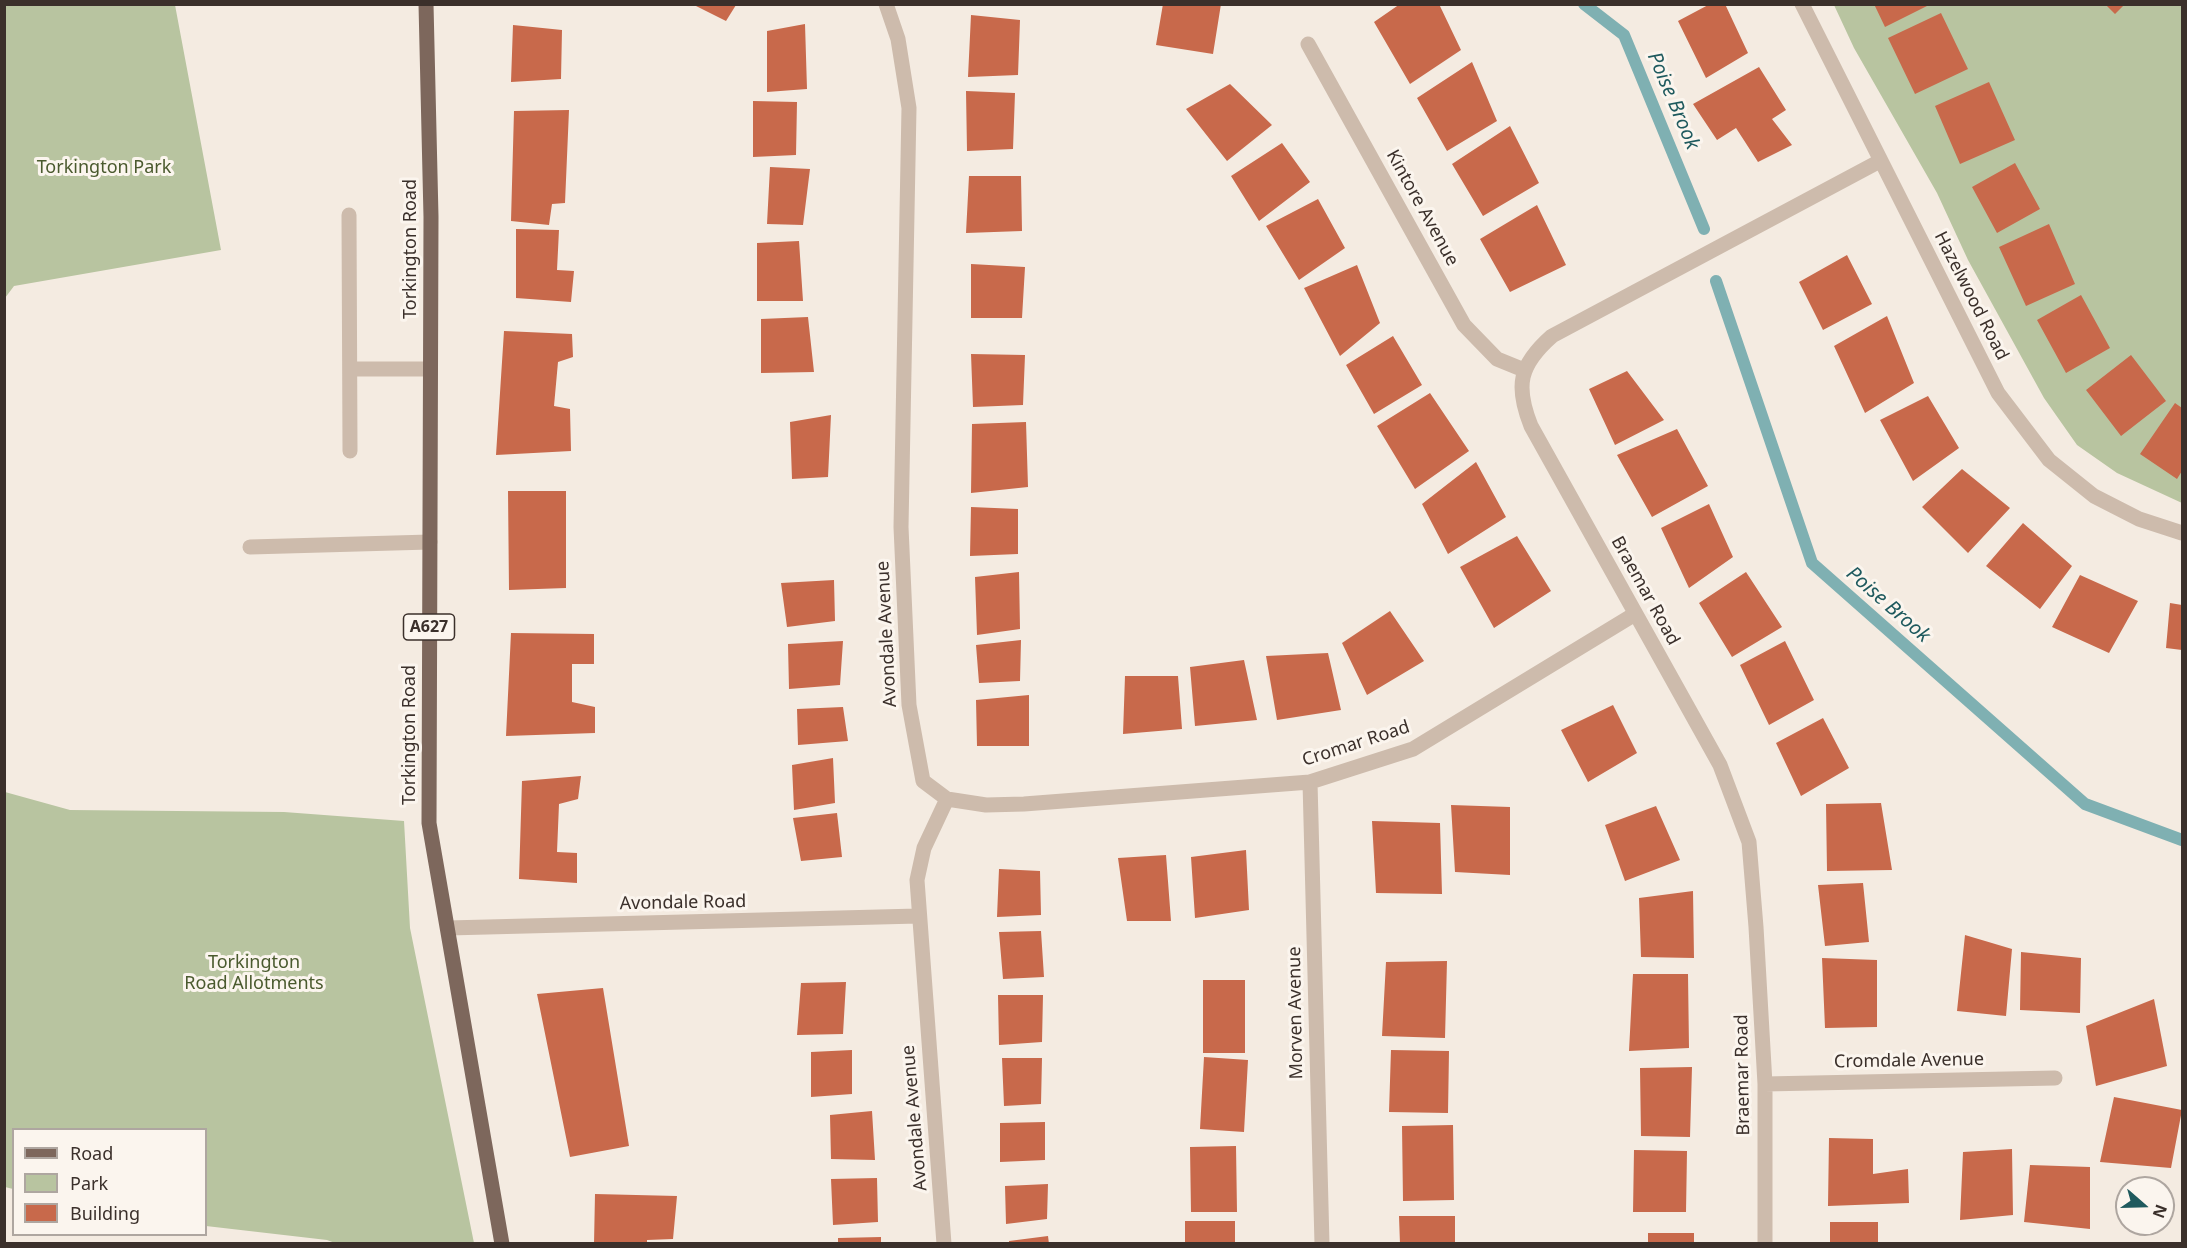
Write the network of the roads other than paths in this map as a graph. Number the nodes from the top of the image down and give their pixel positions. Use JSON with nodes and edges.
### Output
{"nodes":[{"id":1,"x":426,"y":4,"type":"edge"},
{"id":2,"x":886,"y":4,"type":"edge"},
{"id":3,"x":1802,"y":4,"type":"edge"},
{"id":4,"x":1308,"y":44,"type":"dead end"},
{"id":5,"x":1880,"y":161,"type":"junction"},
{"id":6,"x":349,"y":215,"type":"dead end"},
{"id":7,"x":350,"y":369,"type":"junction"},
{"id":8,"x":430,"y":369,"type":"junction"},
{"id":9,"x":1524,"y":370,"type":"junction"},
{"id":10,"x":350,"y":451,"type":"dead end"},
{"id":11,"x":2182,"y":532,"type":"edge"},
{"id":12,"x":429,"y":542,"type":"junction"},
{"id":13,"x":250,"y":547,"type":"dead end"},
{"id":14,"x":1635,"y":614,"type":"junction"},
{"id":15,"x":1310,"y":782,"type":"junction"},
{"id":16,"x":947,"y":799,"type":"junction"},
{"id":17,"x":918,"y":916,"type":"junction"},
{"id":18,"x":448,"y":928,"type":"junction"},
{"id":19,"x":2055,"y":1078,"type":"dead end"},
{"id":20,"x":1765,"y":1084,"type":"junction"},
{"id":21,"x":502,"y":1244,"type":"edge"},
{"id":22,"x":945,"y":1244,"type":"edge"},
{"id":23,"x":1322,"y":1244,"type":"edge"},
{"id":24,"x":1765,"y":1244,"type":"edge"}],
"edges":[{"from":1,"to":8,"type":"main road","name":"Torkington Road","number":"A627"},
{"from":2,"to":16,"type":"street","name":"Avondale Avenue"},
{"from":3,"to":5,"type":"street","name":"Hazelwood Road"},
{"from":4,"to":9,"type":"street","name":"Kintore Avenue"},
{"from":5,"to":9,"type":"street"},
{"from":5,"to":11,"type":"street","name":"Hazelwood Road"},
{"from":6,"to":7,"type":"street"},
{"from":7,"to":8,"type":"street"},
{"from":7,"to":10,"type":"street"},
{"from":8,"to":12,"type":"main road","name":"Torkington Road","number":"A627"},
{"from":9,"to":14,"type":"street","name":"Braemar Road"},
{"from":12,"to":13,"type":"street"},
{"from":12,"to":18,"type":"main road","name":"Torkington Road","number":"A627"},
{"from":14,"to":15,"type":"street","name":"Cromar Road"},
{"from":14,"to":20,"type":"street","name":"Braemar Road"},
{"from":15,"to":16,"type":"street","name":"Cromar Road"},
{"from":15,"to":23,"type":"street","name":"Morven Avenue"},
{"from":16,"to":17,"type":"street","name":"Avondale Avenue"},
{"from":17,"to":18,"type":"street","name":"Avondale Road"},
{"from":17,"to":22,"type":"street","name":"Avondale Avenue"},
{"from":18,"to":21,"type":"main road","name":"Torkington Road","number":"A627"},
{"from":19,"to":20,"type":"street","name":"Cromdale Avenue"},
{"from":20,"to":24,"type":"street","name":"Braemar Road"}]}
